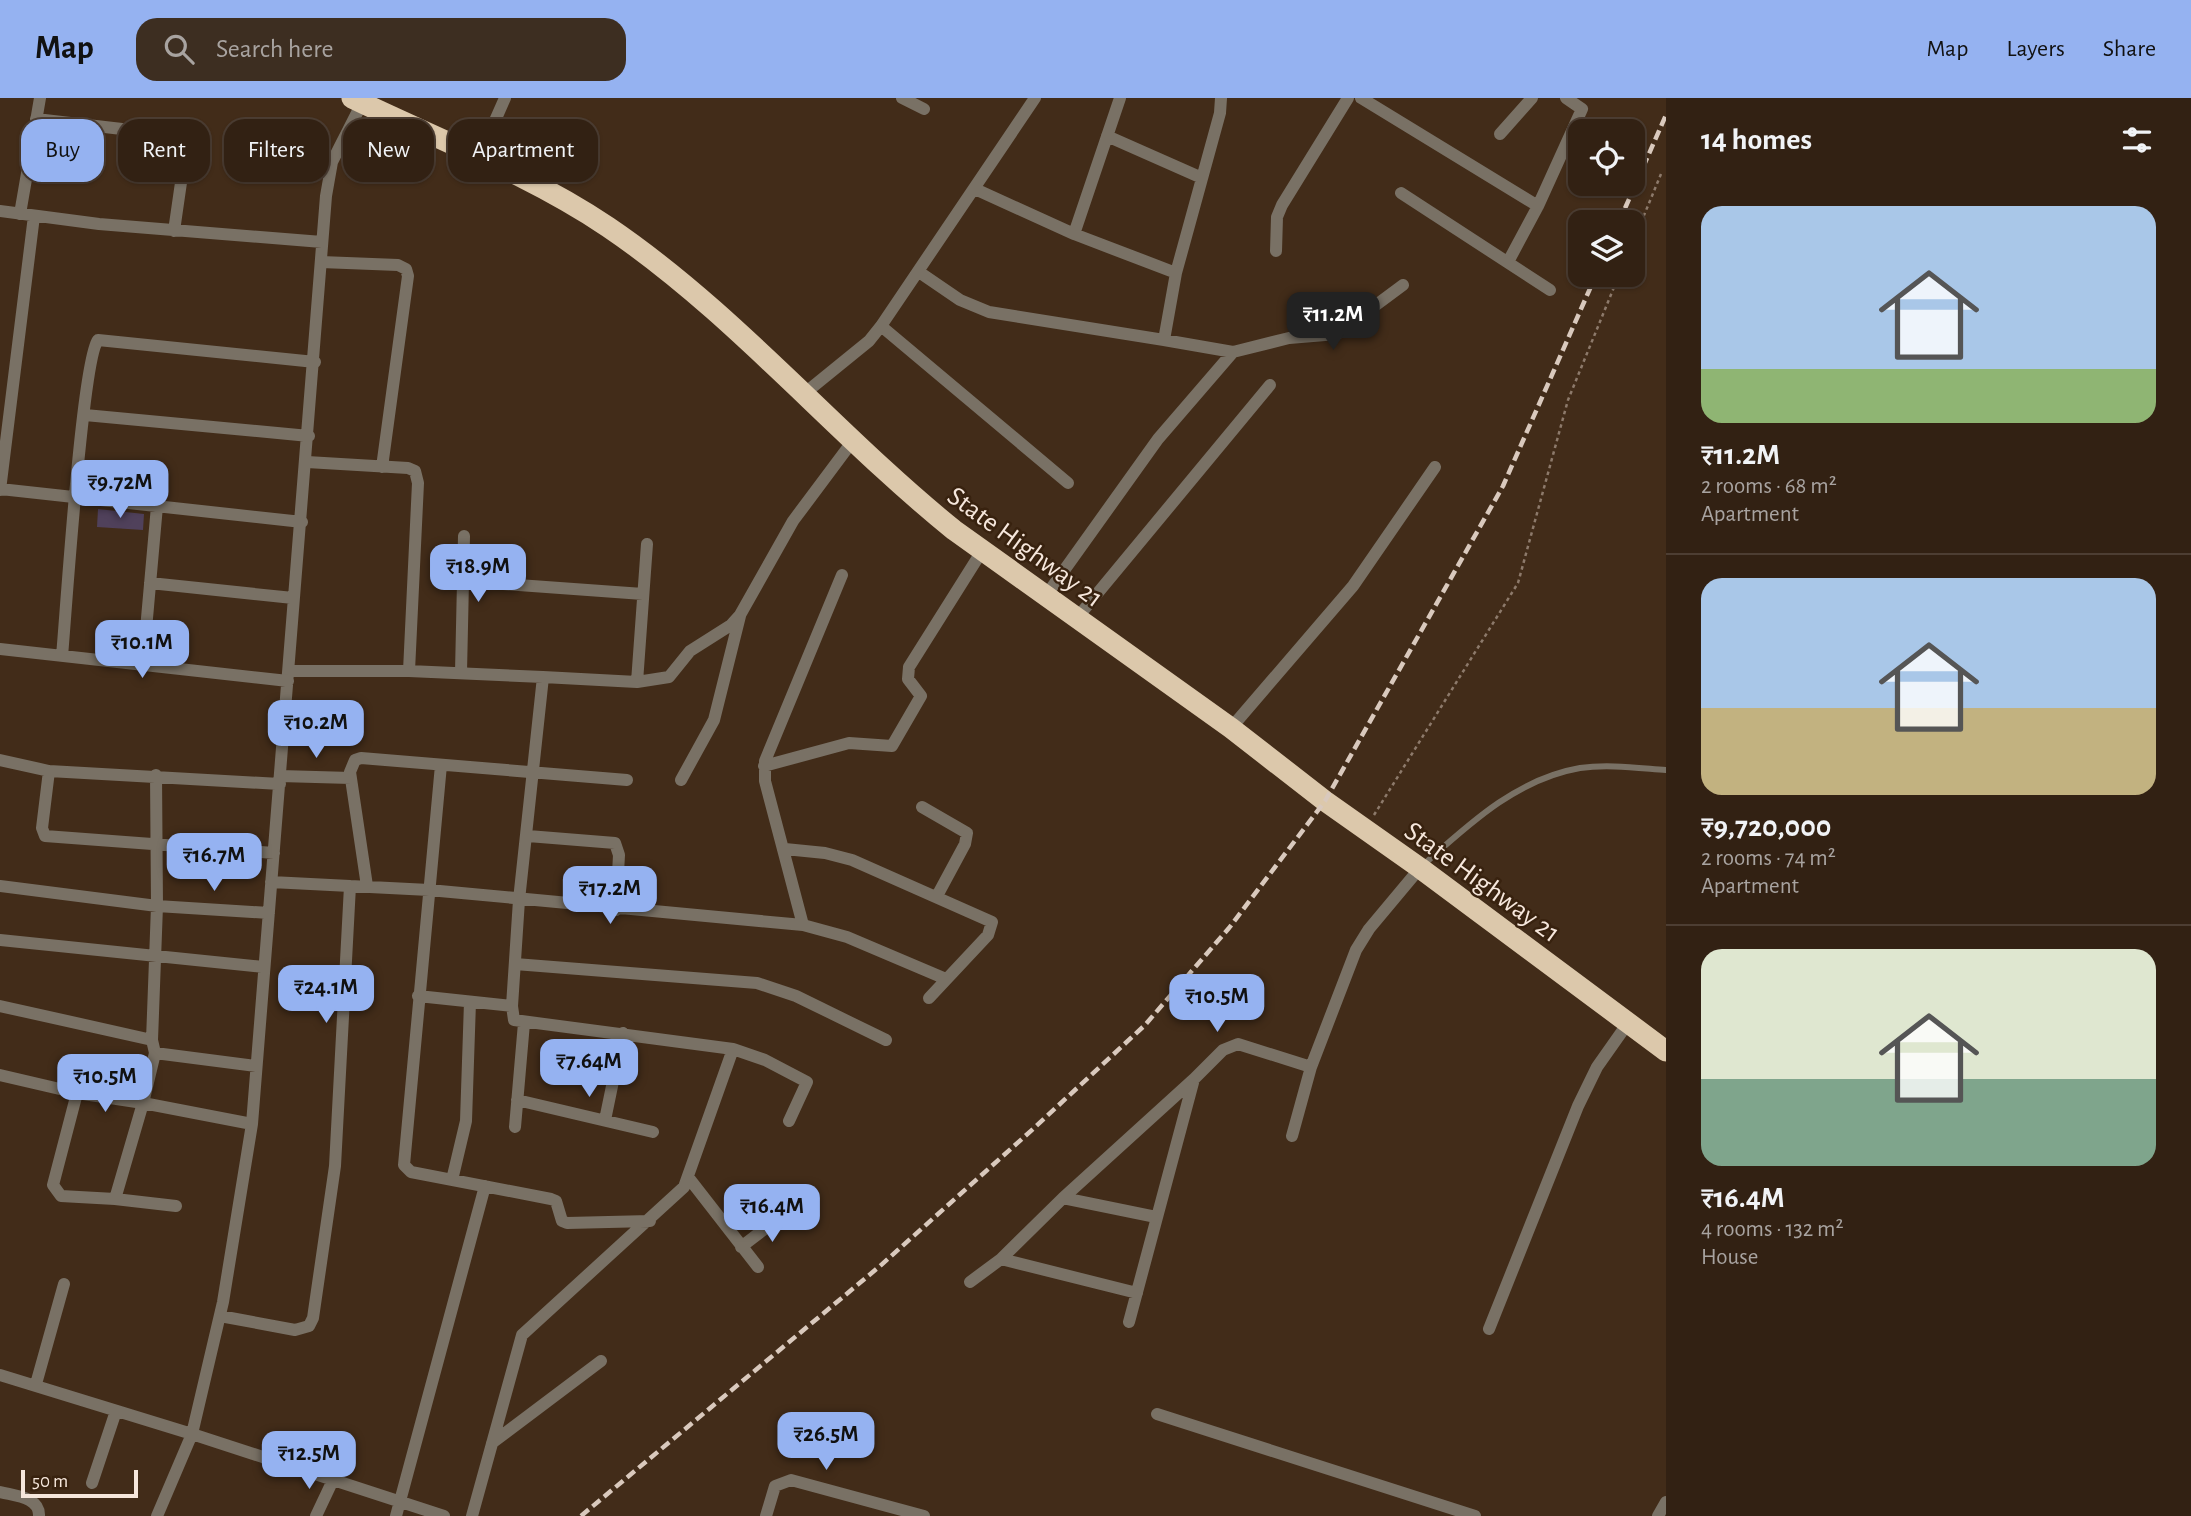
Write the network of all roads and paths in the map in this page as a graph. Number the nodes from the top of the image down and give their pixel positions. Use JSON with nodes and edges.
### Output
{"nodes":[{"id":1,"x":40,"y":98,"type":"edge"},
{"id":2,"x":505,"y":98,"type":"edge"},
{"id":3,"x":902,"y":98,"type":"edge"},
{"id":4,"x":1035,"y":98,"type":"edge"},
{"id":5,"x":1120,"y":98,"type":"edge"},
{"id":6,"x":1221,"y":98,"type":"edge"},
{"id":7,"x":1348,"y":98,"type":"edge"},
{"id":8,"x":1361,"y":98,"type":"edge"},
{"id":9,"x":1532,"y":98,"type":"edge"},
{"id":10,"x":1566,"y":98,"type":"edge"},
{"id":11,"x":1590,"y":98,"type":"edge"},
{"id":12,"x":357,"y":101,"type":"edge"},
{"id":13,"x":924,"y":109,"type":"dead end"},
{"id":14,"x":1582,"y":109,"type":"junction"},
{"id":15,"x":36,"y":119,"type":"edge"},
{"id":16,"x":496,"y":119,"type":"edge"},
{"id":17,"x":104,"y":127,"type":"edge"},
{"id":18,"x":1500,"y":135,"type":"dead end"},
{"id":19,"x":1107,"y":136,"type":"junction"},
{"id":20,"x":448,"y":143,"type":"edge"},
{"id":21,"x":1661,"y":174,"type":"dead end"},
{"id":22,"x":1202,"y":178,"type":"junction"},
{"id":23,"x":25,"y":182,"type":"edge"},
{"id":24,"x":525,"y":182,"type":"edge"},
{"id":25,"x":975,"y":189,"type":"junction"},
{"id":26,"x":1401,"y":193,"type":"dead end"},
{"id":27,"x":1538,"y":206,"type":"junction"},
{"id":28,"x":0,"y":211,"type":"edge"},
{"id":29,"x":1645,"y":213,"type":"edge"},
{"id":30,"x":20,"y":214,"type":"junction"},
{"id":31,"x":34,"y":216,"type":"junction"},
{"id":32,"x":174,"y":231,"type":"junction"},
{"id":33,"x":1074,"y":234,"type":"junction"},
{"id":34,"x":322,"y":242,"type":"junction"},
{"id":35,"x":1276,"y":251,"type":"dead end"},
{"id":36,"x":321,"y":262,"type":"junction"},
{"id":37,"x":1508,"y":262,"type":"junction"},
{"id":38,"x":919,"y":272,"type":"junction"},
{"id":39,"x":1176,"y":273,"type":"junction"},
{"id":40,"x":1403,"y":285,"type":"dead end"},
{"id":41,"x":1614,"y":287,"type":"edge"},
{"id":42,"x":1550,"y":290,"type":"dead end"},
{"id":43,"x":881,"y":326,"type":"junction"},
{"id":44,"x":1164,"y":340,"type":"junction"},
{"id":45,"x":1233,"y":352,"type":"junction"},
{"id":46,"x":315,"y":362,"type":"junction"},
{"id":47,"x":1270,"y":385,"type":"dead end"},
{"id":48,"x":805,"y":393,"type":"junction"},
{"id":49,"x":85,"y":415,"type":"junction"},
{"id":50,"x":309,"y":436,"type":"junction"},
{"id":51,"x":852,"y":442,"type":"junction"},
{"id":52,"x":307,"y":462,"type":"junction"},
{"id":53,"x":382,"y":467,"type":"junction"},
{"id":54,"x":1435,"y":467,"type":"dead end"},
{"id":55,"x":1068,"y":483,"type":"dead end"},
{"id":56,"x":0,"y":489,"type":"edge"},
{"id":57,"x":76,"y":499,"type":"junction"},
{"id":58,"x":158,"y":506,"type":"junction"},
{"id":59,"x":302,"y":522,"type":"junction"},
{"id":60,"x":464,"y":536,"type":"dead end"},
{"id":61,"x":647,"y":544,"type":"dead end"},
{"id":62,"x":982,"y":551,"type":"junction"},
{"id":63,"x":842,"y":575,"type":"dead end"},
{"id":64,"x":461,"y":581,"type":"junction"},
{"id":65,"x":150,"y":583,"type":"junction"},
{"id":66,"x":643,"y":594,"type":"junction"},
{"id":67,"x":1045,"y":597,"type":"junction"},
{"id":68,"x":293,"y":598,"type":"junction"},
{"id":69,"x":740,"y":615,"type":"junction"},
{"id":70,"x":1077,"y":618,"type":"junction"},
{"id":71,"x":0,"y":649,"type":"edge"},
{"id":72,"x":62,"y":656,"type":"junction"},
{"id":73,"x":143,"y":663,"type":"junction"},
{"id":74,"x":409,"y":671,"type":"junction"},
{"id":75,"x":461,"y":672,"type":"junction"},
{"id":76,"x":289,"y":676,"type":"junction"},
{"id":77,"x":543,"y":677,"type":"junction"},
{"id":78,"x":637,"y":682,"type":"junction"},
{"id":79,"x":1231,"y":727,"type":"junction"},
{"id":80,"x":0,"y":760,"type":"edge"},
{"id":81,"x":441,"y":765,"type":"junction"},
{"id":82,"x":764,"y":766,"type":"junction"},
{"id":83,"x":1666,"y":770,"type":"edge"},
{"id":84,"x":49,"y":771,"type":"junction"},
{"id":85,"x":535,"y":773,"type":"junction"},
{"id":86,"x":156,"y":775,"type":"junction"},
{"id":87,"x":351,"y":778,"type":"junction"},
{"id":88,"x":280,"y":780,"type":"junction"},
{"id":89,"x":627,"y":780,"type":"dead end"},
{"id":90,"x":681,"y":780,"type":"dead end"},
{"id":91,"x":922,"y":807,"type":"dead end"},
{"id":92,"x":1365,"y":830,"type":"junction"},
{"id":93,"x":528,"y":836,"type":"junction"},
{"id":94,"x":156,"y":845,"type":"junction"},
{"id":95,"x":785,"y":849,"type":"junction"},
{"id":96,"x":274,"y":853,"type":"junction"},
{"id":97,"x":1420,"y":867,"type":"junction"},
{"id":98,"x":271,"y":882,"type":"junction"},
{"id":99,"x":0,"y":886,"type":"edge"},
{"id":100,"x":350,"y":886,"type":"junction"},
{"id":101,"x":367,"y":886,"type":"junction"},
{"id":102,"x":429,"y":890,"type":"junction"},
{"id":103,"x":937,"y":896,"type":"junction"},
{"id":104,"x":519,"y":901,"type":"junction"},
{"id":105,"x":157,"y":906,"type":"junction"},
{"id":106,"x":616,"y":910,"type":"junction"},
{"id":107,"x":269,"y":913,"type":"junction"},
{"id":108,"x":803,"y":925,"type":"junction"},
{"id":109,"x":0,"y":940,"type":"edge"},
{"id":110,"x":154,"y":958,"type":"junction"},
{"id":111,"x":514,"y":964,"type":"junction"},
{"id":112,"x":264,"y":967,"type":"junction"},
{"id":113,"x":946,"y":979,"type":"junction"},
{"id":114,"x":418,"y":996,"type":"junction"},
{"id":115,"x":929,"y":998,"type":"dead end"},
{"id":116,"x":470,"y":1002,"type":"junction"},
{"id":117,"x":0,"y":1006,"type":"edge"},
{"id":118,"x":512,"y":1006,"type":"junction"},
{"id":119,"x":524,"y":1023,"type":"junction"},
{"id":120,"x":1628,"y":1023,"type":"junction"},
{"id":121,"x":623,"y":1033,"type":"junction"},
{"id":122,"x":886,"y":1040,"type":"dead end"},
{"id":123,"x":153,"y":1046,"type":"junction"},
{"id":124,"x":733,"y":1049,"type":"junction"},
{"id":125,"x":1666,"y":1051,"type":"edge"},
{"id":126,"x":256,"y":1066,"type":"junction"},
{"id":127,"x":1311,"y":1067,"type":"junction"},
{"id":128,"x":0,"y":1075,"type":"edge"},
{"id":129,"x":1195,"y":1079,"type":"junction"},
{"id":130,"x":77,"y":1093,"type":"junction"},
{"id":131,"x":517,"y":1100,"type":"junction"},
{"id":132,"x":143,"y":1102,"type":"junction"},
{"id":133,"x":605,"y":1120,"type":"junction"},
{"id":134,"x":789,"y":1121,"type":"dead end"},
{"id":135,"x":252,"y":1124,"type":"junction"},
{"id":136,"x":515,"y":1127,"type":"dead end"},
{"id":137,"x":653,"y":1132,"type":"dead end"},
{"id":138,"x":1292,"y":1136,"type":"dead end"},
{"id":139,"x":688,"y":1177,"type":"junction"},
{"id":140,"x":452,"y":1180,"type":"junction"},
{"id":141,"x":485,"y":1186,"type":"junction"},
{"id":142,"x":1063,"y":1198,"type":"junction"},
{"id":143,"x":115,"y":1199,"type":"junction"},
{"id":144,"x":176,"y":1206,"type":"dead end"},
{"id":145,"x":783,"y":1214,"type":"dead end"},
{"id":146,"x":1156,"y":1217,"type":"junction"},
{"id":147,"x":650,"y":1221,"type":"junction"},
{"id":148,"x":741,"y":1247,"type":"junction"},
{"id":149,"x":1002,"y":1259,"type":"junction"},
{"id":150,"x":758,"y":1267,"type":"dead end"},
{"id":151,"x":970,"y":1282,"type":"dead end"},
{"id":152,"x":64,"y":1284,"type":"dead end"},
{"id":153,"x":1137,"y":1293,"type":"junction"},
{"id":154,"x":220,"y":1316,"type":"junction"},
{"id":155,"x":1129,"y":1322,"type":"dead end"},
{"id":156,"x":1489,"y":1329,"type":"dead end"},
{"id":157,"x":601,"y":1361,"type":"dead end"},
{"id":158,"x":0,"y":1375,"type":"edge"},
{"id":159,"x":36,"y":1384,"type":"junction"},
{"id":160,"x":116,"y":1411,"type":"junction"},
{"id":161,"x":1157,"y":1414,"type":"dead end"},
{"id":162,"x":192,"y":1434,"type":"junction"},
{"id":163,"x":492,"y":1443,"type":"junction"},
{"id":164,"x":333,"y":1480,"type":"junction"},
{"id":165,"x":92,"y":1483,"type":"dead end"},
{"id":166,"x":0,"y":1492,"type":"edge"},
{"id":167,"x":401,"y":1502,"type":"junction"},
{"id":168,"x":1666,"y":1502,"type":"edge"},
{"id":169,"x":39,"y":1516,"type":"edge"},
{"id":170,"x":157,"y":1516,"type":"edge"},
{"id":171,"x":316,"y":1516,"type":"edge"},
{"id":172,"x":396,"y":1516,"type":"edge"},
{"id":173,"x":444,"y":1516,"type":"edge"},
{"id":174,"x":472,"y":1516,"type":"edge"},
{"id":175,"x":766,"y":1516,"type":"edge"},
{"id":176,"x":924,"y":1516,"type":"edge"},
{"id":177,"x":1475,"y":1516,"type":"edge"},
{"id":178,"x":1658,"y":1516,"type":"edge"}],
"edges":[{"from":1,"to":15,"type":"street"},
{"from":2,"to":16,"type":"street"},
{"from":3,"to":13,"type":"street"},
{"from":4,"to":25,"type":"street"},
{"from":5,"to":19,"type":"street"},
{"from":6,"to":22,"type":"street"},
{"from":7,"to":35,"type":"street"},
{"from":8,"to":27,"type":"street"},
{"from":9,"to":18,"type":"street"},
{"from":10,"to":14,"type":"street"},
{"from":11,"to":14,"type":"street"},
{"from":12,"to":20,"type":"highway","name":"State Highway 21"},
{"from":12,"to":34,"type":"street"},
{"from":14,"to":27,"type":"street"},
{"from":17,"to":32,"type":"street"},
{"from":19,"to":22,"type":"street"},
{"from":19,"to":33,"type":"street"},
{"from":21,"to":29,"type":"path"},
{"from":22,"to":39,"type":"street"},
{"from":23,"to":30,"type":"street"},
{"from":24,"to":48,"type":"highway","name":"State Highway 21"},
{"from":25,"to":33,"type":"street"},
{"from":25,"to":38,"type":"street"},
{"from":26,"to":37,"type":"street"},
{"from":27,"to":37,"type":"street"},
{"from":28,"to":30,"type":"street"},
{"from":30,"to":31,"type":"street"},
{"from":31,"to":32,"type":"street"},
{"from":31,"to":56,"type":"street"},
{"from":32,"to":34,"type":"street"},
{"from":33,"to":39,"type":"street"},
{"from":34,"to":36,"type":"street"},
{"from":36,"to":46,"type":"street"},
{"from":36,"to":53,"type":"street"},
{"from":37,"to":42,"type":"street"},
{"from":38,"to":43,"type":"street"},
{"from":38,"to":44,"type":"street"},
{"from":39,"to":44,"type":"street"},
{"from":40,"to":45,"type":"street"},
{"from":41,"to":92,"type":"path"},
{"from":43,"to":48,"type":"street"},
{"from":43,"to":55,"type":"street"},
{"from":44,"to":45,"type":"street"},
{"from":45,"to":67,"type":"street"},
{"from":46,"to":49,"type":"street"},
{"from":46,"to":50,"type":"street"},
{"from":47,"to":70,"type":"street"},
{"from":48,"to":51,"type":"highway","name":"State Highway 21"},
{"from":49,"to":50,"type":"street"},
{"from":49,"to":57,"type":"street"},
{"from":50,"to":52,"type":"street"},
{"from":51,"to":62,"type":"highway","name":"State Highway 21"},
{"from":51,"to":69,"type":"street"},
{"from":52,"to":53,"type":"street"},
{"from":52,"to":59,"type":"street"},
{"from":53,"to":74,"type":"street"},
{"from":54,"to":79,"type":"street"},
{"from":56,"to":57,"type":"street"},
{"from":57,"to":58,"type":"street"},
{"from":57,"to":72,"type":"street"},
{"from":58,"to":59,"type":"street"},
{"from":58,"to":65,"type":"street"},
{"from":59,"to":68,"type":"street"},
{"from":60,"to":64,"type":"street"},
{"from":61,"to":66,"type":"street"},
{"from":62,"to":67,"type":"highway","name":"State Highway 21"},
{"from":62,"to":82,"type":"street"},
{"from":63,"to":82,"type":"street"},
{"from":64,"to":66,"type":"street"},
{"from":64,"to":75,"type":"street"},
{"from":65,"to":68,"type":"street"},
{"from":65,"to":73,"type":"street"},
{"from":66,"to":78,"type":"street"},
{"from":67,"to":70,"type":"highway","name":"State Highway 21"},
{"from":68,"to":76,"type":"street"},
{"from":69,"to":78,"type":"street"},
{"from":69,"to":90,"type":"street"},
{"from":70,"to":79,"type":"highway","name":"State Highway 21"},
{"from":71,"to":72,"type":"street"},
{"from":72,"to":73,"type":"street"},
{"from":73,"to":76,"type":"street"},
{"from":74,"to":75,"type":"street"},
{"from":74,"to":76,"type":"street"},
{"from":75,"to":77,"type":"street"},
{"from":76,"to":88,"type":"street"},
{"from":77,"to":78,"type":"street"},
{"from":77,"to":85,"type":"street"},
{"from":79,"to":92,"type":"highway","name":"State Highway 21"},
{"from":80,"to":84,"type":"street"},
{"from":81,"to":85,"type":"street"},
{"from":81,"to":87,"type":"street"},
{"from":81,"to":102,"type":"street"},
{"from":82,"to":95,"type":"street"},
{"from":83,"to":97,"type":"lane"},
{"from":84,"to":86,"type":"street"},
{"from":84,"to":94,"type":"street"},
{"from":85,"to":89,"type":"street"},
{"from":85,"to":93,"type":"street"},
{"from":86,"to":88,"type":"street"},
{"from":86,"to":94,"type":"street"},
{"from":87,"to":88,"type":"street"},
{"from":87,"to":101,"type":"street"},
{"from":88,"to":96,"type":"street"},
{"from":91,"to":103,"type":"street"},
{"from":92,"to":97,"type":"highway","name":"State Highway 21"},
{"from":93,"to":104,"type":"street"},
{"from":93,"to":106,"type":"street"},
{"from":94,"to":96,"type":"street"},
{"from":94,"to":105,"type":"street"},
{"from":95,"to":103,"type":"street"},
{"from":95,"to":108,"type":"street"},
{"from":96,"to":98,"type":"street"},
{"from":97,"to":120,"type":"highway","name":"State Highway 21"},
{"from":97,"to":127,"type":"street"},
{"from":98,"to":100,"type":"street"},
{"from":98,"to":107,"type":"street"},
{"from":99,"to":105,"type":"street"},
{"from":100,"to":101,"type":"street"},
{"from":100,"to":154,"type":"street"},
{"from":101,"to":102,"type":"street"},
{"from":102,"to":104,"type":"street"},
{"from":102,"to":114,"type":"street"},
{"from":103,"to":113,"type":"street"},
{"from":104,"to":106,"type":"street"},
{"from":104,"to":111,"type":"street"},
{"from":105,"to":107,"type":"street"},
{"from":105,"to":110,"type":"street"},
{"from":106,"to":108,"type":"street"},
{"from":107,"to":112,"type":"street"},
{"from":108,"to":113,"type":"street"},
{"from":109,"to":110,"type":"street"},
{"from":110,"to":112,"type":"street"},
{"from":110,"to":123,"type":"street"},
{"from":111,"to":118,"type":"street"},
{"from":111,"to":122,"type":"street"},
{"from":112,"to":126,"type":"street"},
{"from":113,"to":115,"type":"street"},
{"from":114,"to":116,"type":"street"},
{"from":114,"to":140,"type":"street"},
{"from":116,"to":118,"type":"street"},
{"from":116,"to":140,"type":"street"},
{"from":117,"to":123,"type":"street"},
{"from":118,"to":119,"type":"street"},
{"from":119,"to":121,"type":"street"},
{"from":119,"to":131,"type":"street"},
{"from":120,"to":125,"type":"highway","name":"State Highway 21"},
{"from":120,"to":156,"type":"street"},
{"from":121,"to":124,"type":"street"},
{"from":121,"to":133,"type":"street"},
{"from":123,"to":126,"type":"street"},
{"from":123,"to":132,"type":"street"},
{"from":124,"to":134,"type":"street"},
{"from":124,"to":139,"type":"street"},
{"from":126,"to":135,"type":"street"},
{"from":127,"to":129,"type":"street"},
{"from":127,"to":138,"type":"street"},
{"from":128,"to":130,"type":"street"},
{"from":129,"to":142,"type":"street"},
{"from":129,"to":146,"type":"street"},
{"from":130,"to":132,"type":"street"},
{"from":130,"to":143,"type":"street"},
{"from":131,"to":133,"type":"street"},
{"from":131,"to":136,"type":"street"},
{"from":132,"to":135,"type":"street"},
{"from":132,"to":143,"type":"street"},
{"from":133,"to":137,"type":"street"},
{"from":135,"to":154,"type":"street"},
{"from":139,"to":147,"type":"street"},
{"from":139,"to":148,"type":"street"},
{"from":140,"to":141,"type":"street"},
{"from":141,"to":147,"type":"street"},
{"from":141,"to":167,"type":"street"},
{"from":142,"to":146,"type":"street"},
{"from":142,"to":149,"type":"street"},
{"from":143,"to":144,"type":"street"},
{"from":145,"to":148,"type":"street"},
{"from":146,"to":153,"type":"street"},
{"from":147,"to":163,"type":"street"},
{"from":148,"to":150,"type":"street"},
{"from":149,"to":151,"type":"street"},
{"from":149,"to":153,"type":"street"},
{"from":152,"to":159,"type":"street"},
{"from":153,"to":155,"type":"street"},
{"from":154,"to":162,"type":"street"},
{"from":157,"to":163,"type":"street"},
{"from":158,"to":159,"type":"street"},
{"from":159,"to":160,"type":"street"},
{"from":160,"to":162,"type":"street"},
{"from":160,"to":165,"type":"street"},
{"from":161,"to":177,"type":"street"},
{"from":162,"to":164,"type":"street"},
{"from":162,"to":170,"type":"street"},
{"from":163,"to":174,"type":"street"},
{"from":164,"to":167,"type":"street"},
{"from":164,"to":171,"type":"street"},
{"from":166,"to":169,"type":"street"},
{"from":167,"to":172,"type":"street"},
{"from":167,"to":173,"type":"street"},
{"from":168,"to":178,"type":"street"},
{"from":175,"to":176,"type":"street"}]}
